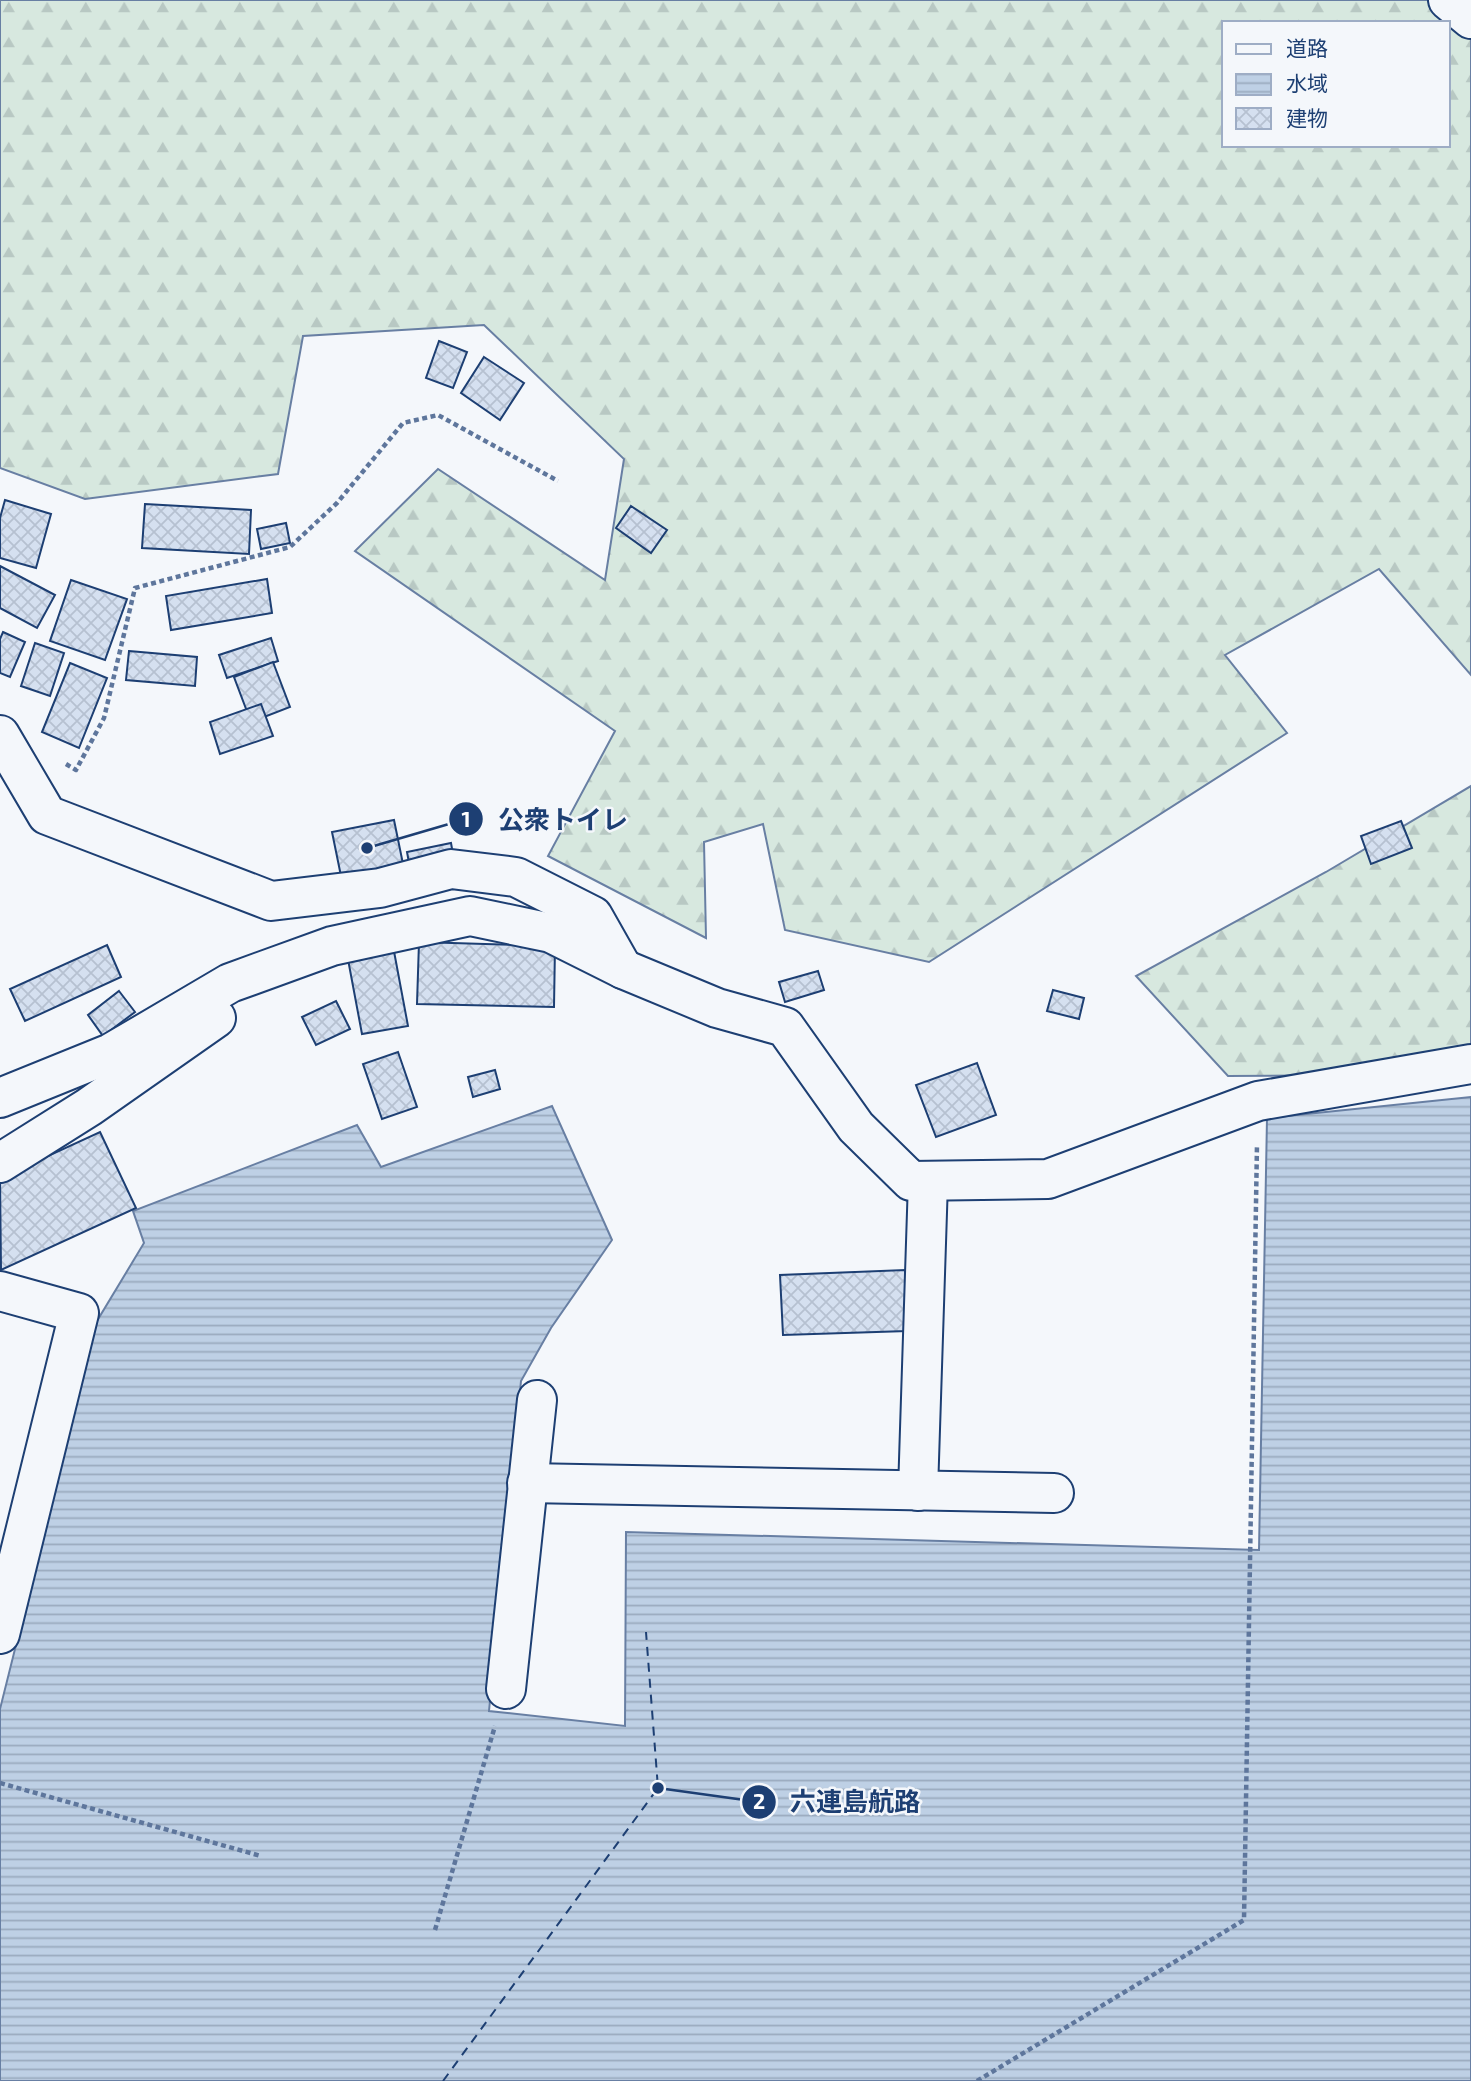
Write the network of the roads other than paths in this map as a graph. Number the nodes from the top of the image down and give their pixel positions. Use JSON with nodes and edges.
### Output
{"nodes":[{"id":1,"x":1448,"y":0,"type":"edge"},
{"id":2,"x":1471,"y":19,"type":"edge"},
{"id":3,"x":0,"y":736,"type":"edge"},
{"id":4,"x":623,"y":969,"type":"junction"},
{"id":5,"x":230,"y":982,"type":"junction"},
{"id":6,"x":1471,"y":1064,"type":"edge"},
{"id":7,"x":0,"y":1098,"type":"edge"},
{"id":8,"x":0,"y":1163,"type":"edge"},
{"id":9,"x":928,"y":1181,"type":"junction"},
{"id":10,"x":0,"y":1291,"type":"edge"},
{"id":11,"x":537,"y":1400,"type":"dead end"},
{"id":12,"x":527,"y":1483,"type":"junction"},
{"id":13,"x":918,"y":1491,"type":"junction"},
{"id":14,"x":1054,"y":1493,"type":"dead end"},
{"id":15,"x":0,"y":1634,"type":"edge"},
{"id":16,"x":506,"y":1689,"type":"road end"}],
"edges":[{"from":1,"to":2,"type":"street"},
{"from":3,"to":4,"type":"street"},
{"from":4,"to":5,"type":"street"},
{"from":4,"to":9,"type":"street"},
{"from":5,"to":7,"type":"street"},
{"from":5,"to":8,"type":"street"},
{"from":6,"to":9,"type":"street"},
{"from":9,"to":13,"type":"street"},
{"from":10,"to":15,"type":"street"},
{"from":11,"to":12,"type":"street"},
{"from":12,"to":13,"type":"street"},
{"from":12,"to":16,"type":"street"},
{"from":13,"to":14,"type":"street"}]}
